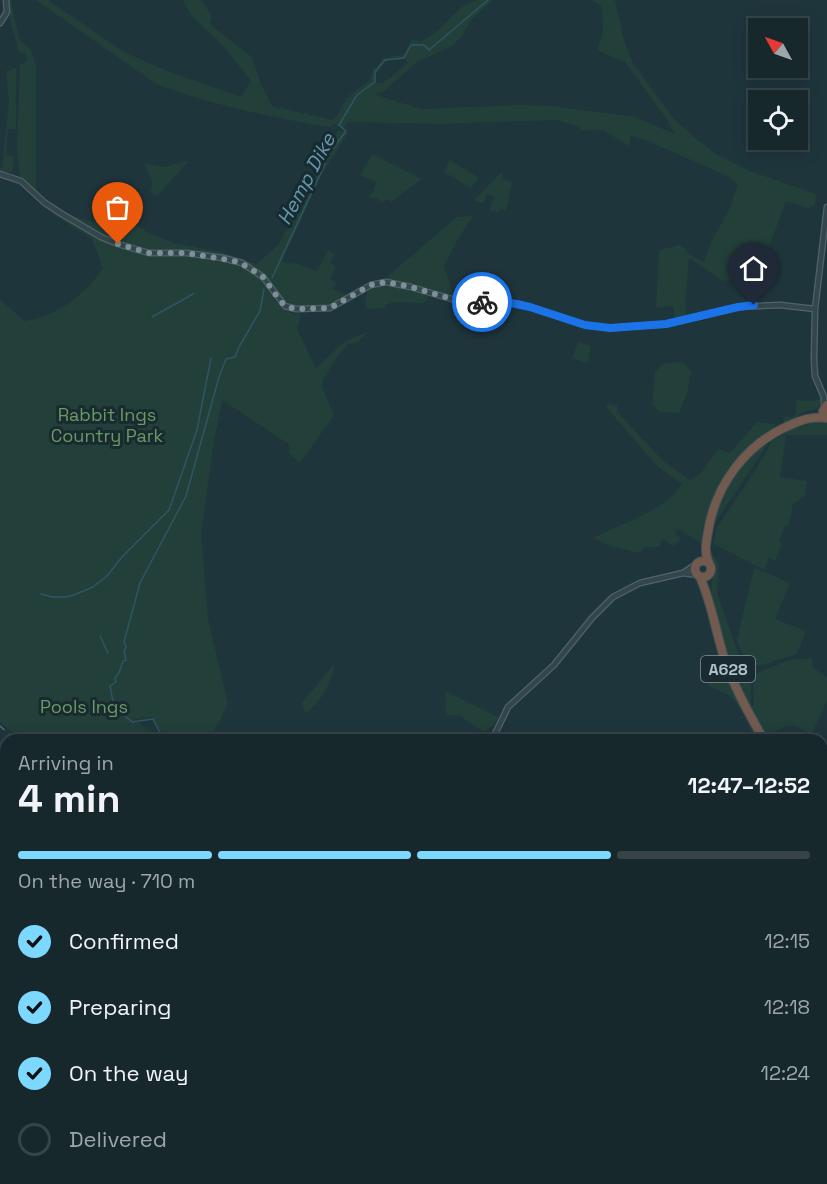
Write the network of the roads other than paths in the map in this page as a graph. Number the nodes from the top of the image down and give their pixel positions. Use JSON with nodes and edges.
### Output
{"nodes":[{"id":1,"x":6,"y":0,"type":"edge"},
{"id":2,"x":0,"y":23,"type":"edge"},
{"id":3,"x":0,"y":174,"type":"edge"},
{"id":4,"x":827,"y":207,"type":"edge"},
{"id":5,"x":815,"y":309,"type":"junction"},
{"id":6,"x":825,"y":404,"type":"edge"},
{"id":7,"x":817,"y":416,"type":"junction"},
{"id":8,"x":827,"y":418,"type":"edge"},
{"id":9,"x":705,"y":546,"type":"junction"},
{"id":10,"x":696,"y":564,"type":"junction"},
{"id":11,"x":710,"y":567,"type":"junction"},
{"id":12,"x":683,"y":573,"type":"junction"},
{"id":13,"x":699,"y":576,"type":"junction"},
{"id":14,"x":708,"y":594,"type":"junction"},
{"id":15,"x":495,"y":734,"type":"edge"},
{"id":16,"x":761,"y":734,"type":"edge"}],
"edges":[{"from":1,"to":2,"type":"street"},
{"from":3,"to":5,"type":"street"},
{"from":4,"to":5,"type":"street"},
{"from":5,"to":6,"type":"street"},
{"from":6,"to":7,"type":"highway","number":"A628"},
{"from":6,"to":8,"type":"highway"},
{"from":7,"to":8,"type":"highway"},
{"from":7,"to":9,"type":"highway","number":"A628"},
{"from":9,"to":10,"type":"highway","number":"A628"},
{"from":9,"to":11,"type":"highway","number":"A628"},
{"from":10,"to":11,"type":"highway"},
{"from":10,"to":12,"type":"street"},
{"from":10,"to":13,"type":"highway","number":"A628"},
{"from":11,"to":13,"type":"highway"},
{"from":11,"to":14,"type":"highway","number":"A628"},
{"from":12,"to":13,"type":"street"},
{"from":12,"to":15,"type":"street"},
{"from":13,"to":14,"type":"highway","number":"A628"},
{"from":14,"to":16,"type":"highway","number":"A628"}]}
